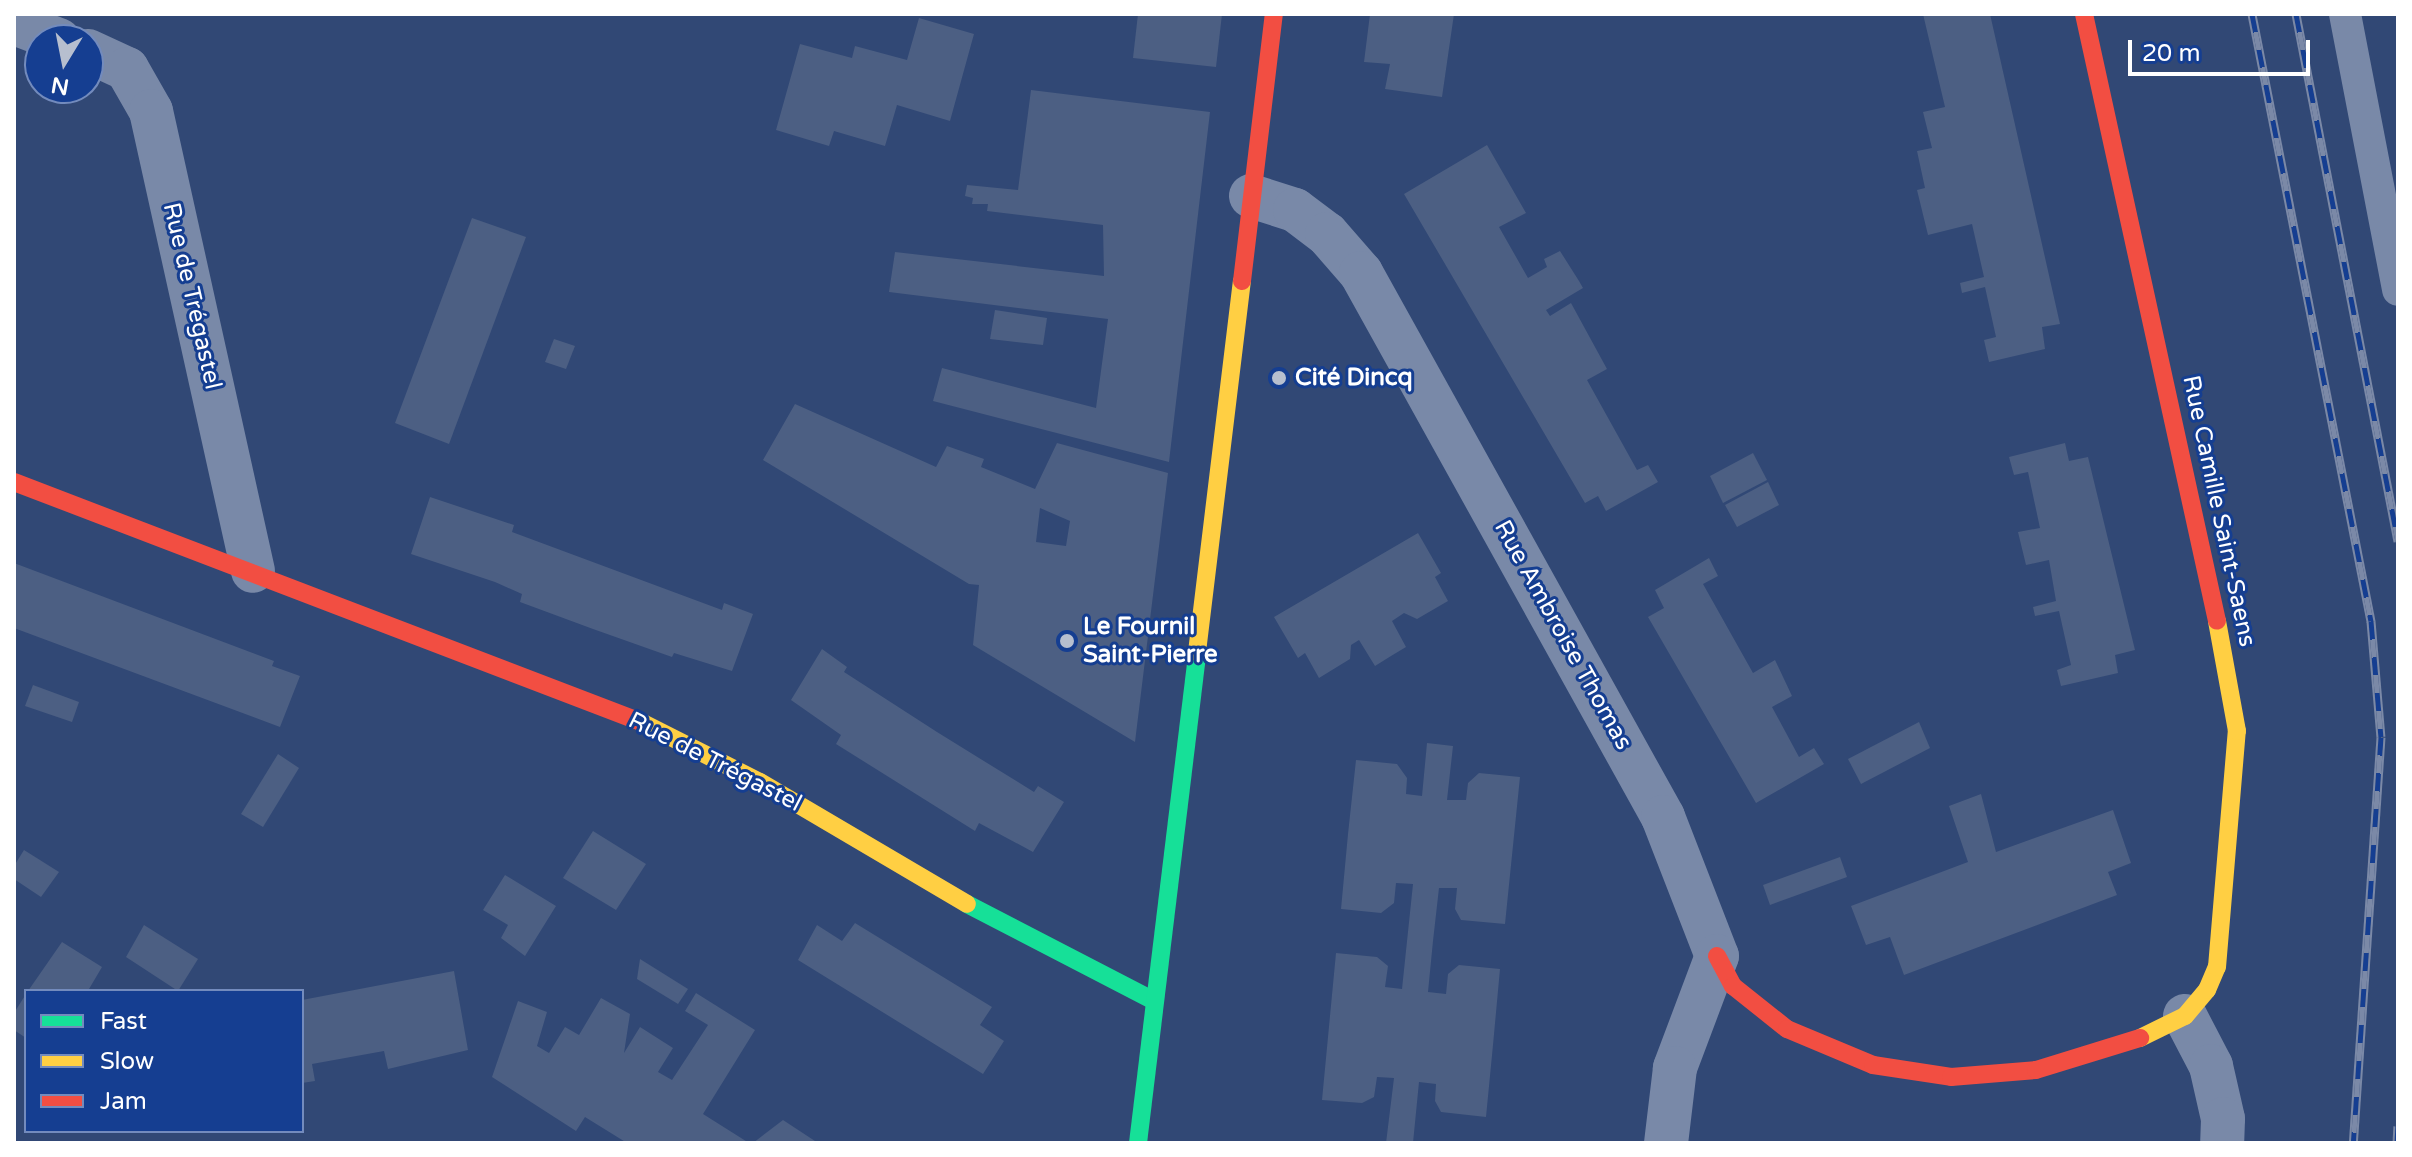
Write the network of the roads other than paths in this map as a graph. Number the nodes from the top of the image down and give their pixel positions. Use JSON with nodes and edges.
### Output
{"nodes":[{"id":1,"x":1274,"y":14,"type":"edge"},
{"id":2,"x":2084,"y":14,"type":"edge"},
{"id":3,"x":2345,"y":14,"type":"edge"},
{"id":4,"x":104,"y":58,"type":"edge"},
{"id":5,"x":1251,"y":196,"type":"junction"},
{"id":6,"x":2398,"y":290,"type":"edge"},
{"id":7,"x":14,"y":482,"type":"edge"},
{"id":8,"x":253,"y":571,"type":"junction"},
{"id":9,"x":1717,"y":956,"type":"junction"},
{"id":10,"x":1154,"y":1001,"type":"junction"},
{"id":11,"x":2185,"y":1016,"type":"junction"},
{"id":12,"x":1138,"y":1143,"type":"edge"},
{"id":13,"x":1666,"y":1143,"type":"edge"},
{"id":14,"x":2222,"y":1143,"type":"edge"}],
"edges":[{"from":1,"to":5,"type":"street"},
{"from":2,"to":11,"type":"street","name":"Rue Camille Saint-Saens"},
{"from":3,"to":6,"type":"lane"},
{"from":4,"to":8,"type":"street","name":"Rue de Trégastel"},
{"from":5,"to":9,"type":"street","name":"Rue Ambroise Thomas"},
{"from":5,"to":10,"type":"street"},
{"from":7,"to":8,"type":"street","name":"Rue de Trégastel"},
{"from":8,"to":10,"type":"street","name":"Rue de Trégastel"},
{"from":9,"to":11,"type":"street"},
{"from":9,"to":13,"type":"street"},
{"from":10,"to":12,"type":"street"},
{"from":11,"to":14,"type":"street"}]}
